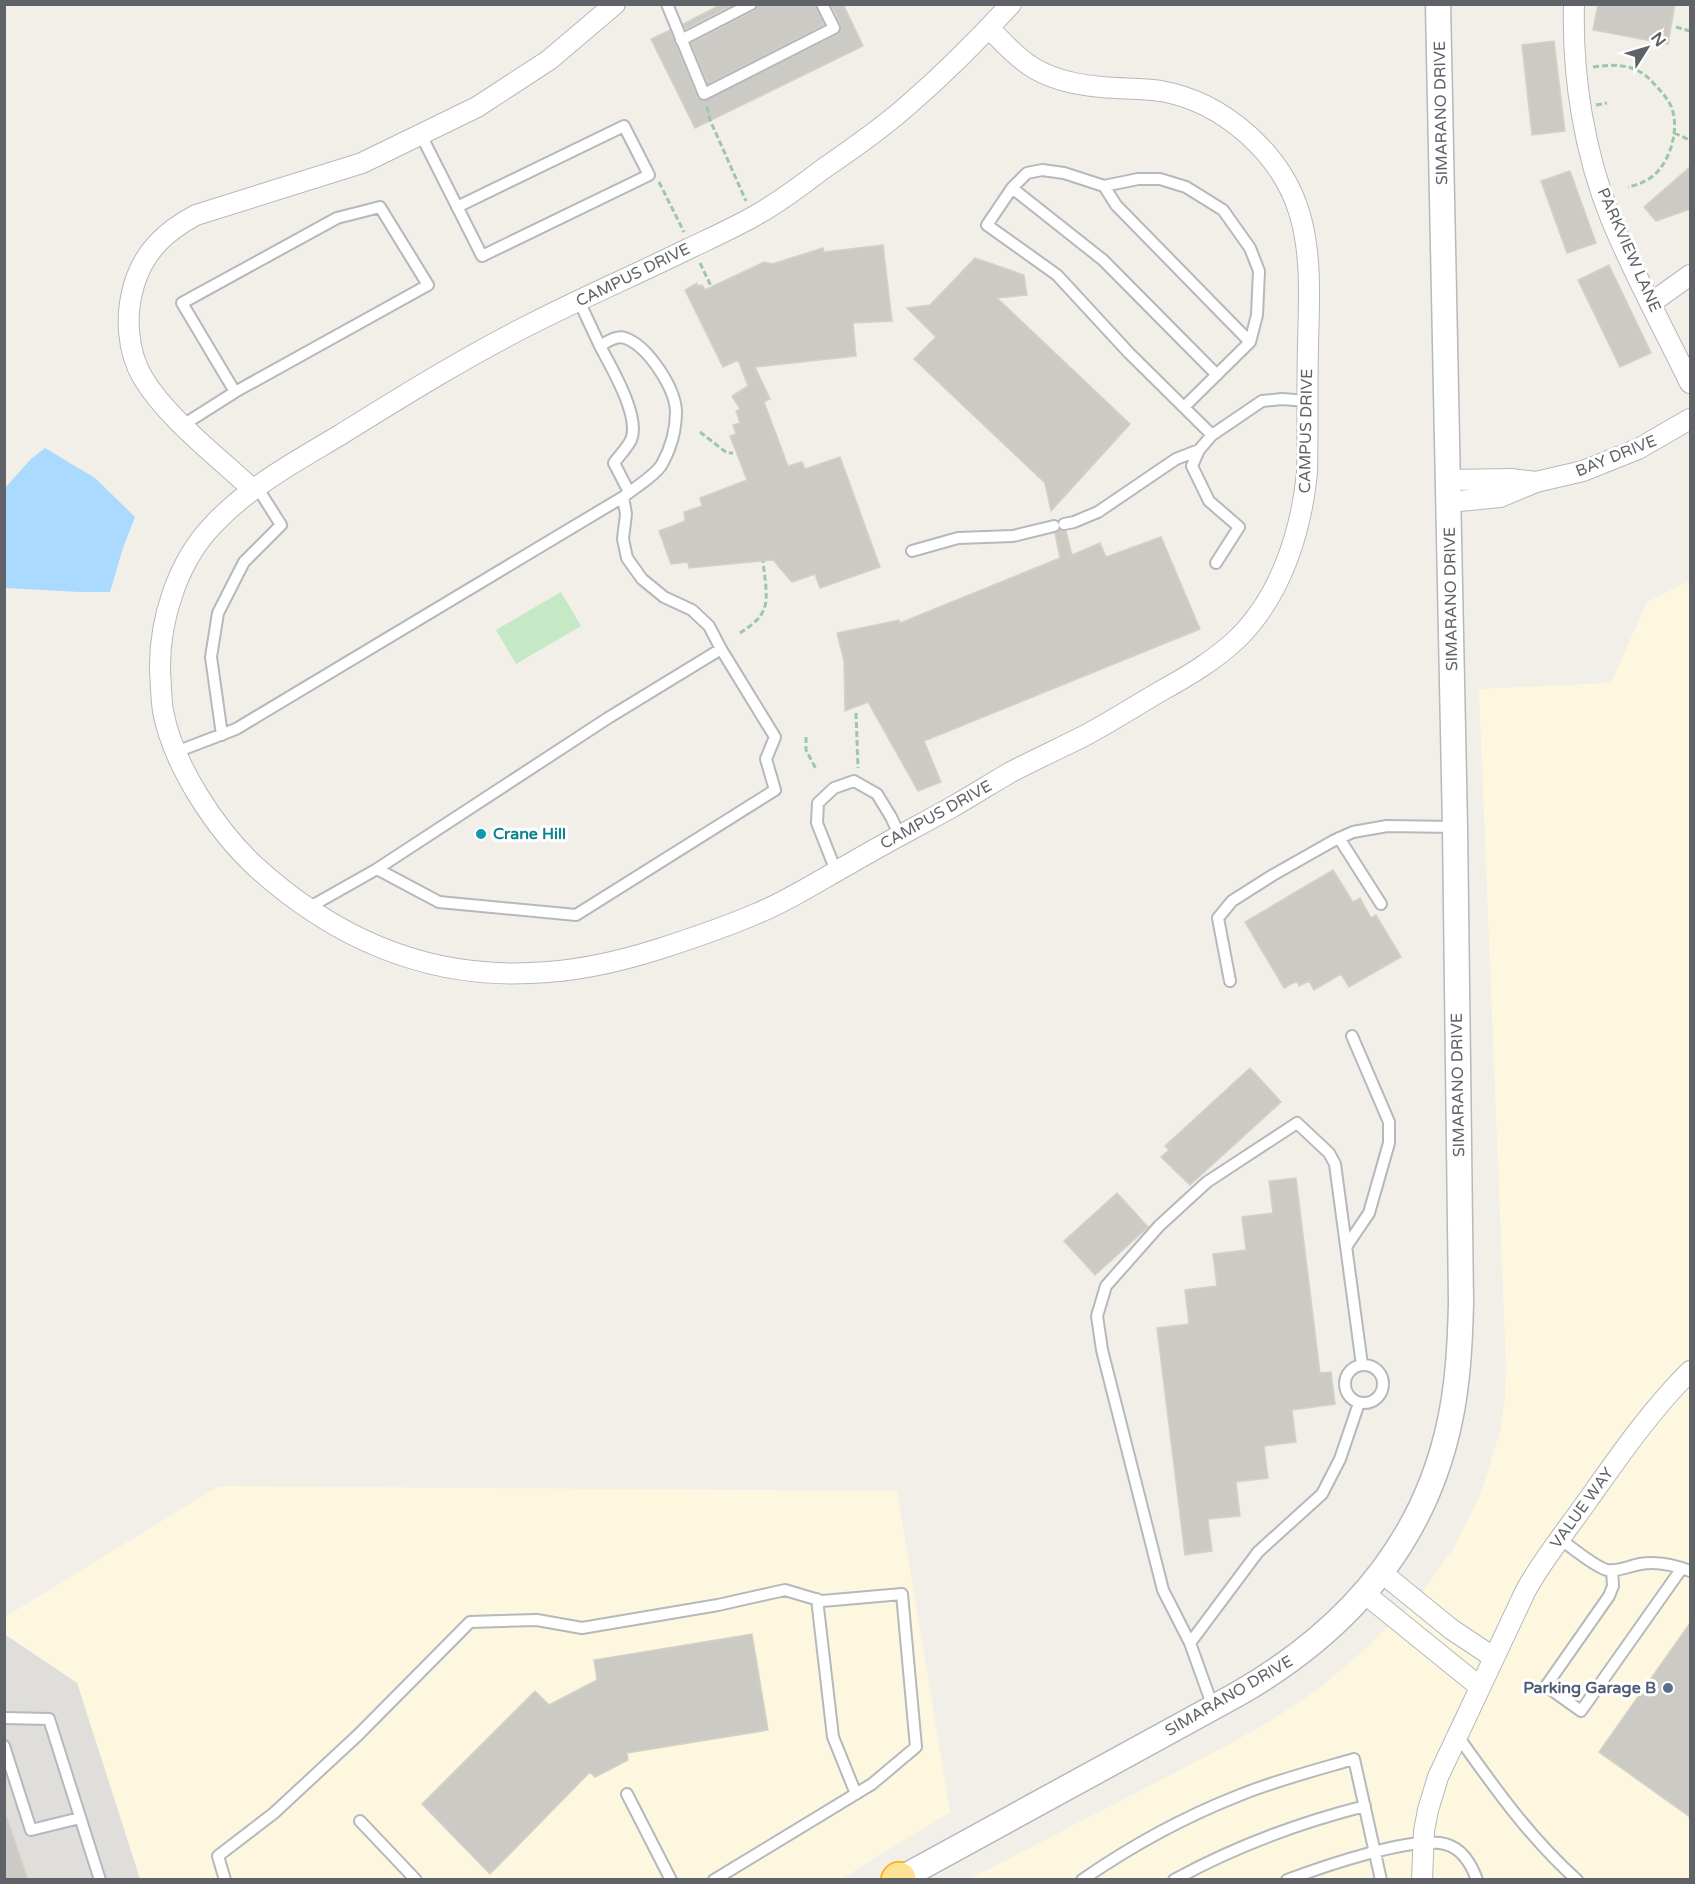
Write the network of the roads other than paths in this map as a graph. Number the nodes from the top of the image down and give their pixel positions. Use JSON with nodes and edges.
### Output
{"nodes":[{"id":1,"x":615,"y":4,"type":"edge"},
{"id":2,"x":667,"y":4,"type":"edge"},
{"id":3,"x":751,"y":4,"type":"edge"},
{"id":4,"x":822,"y":4,"type":"edge"},
{"id":5,"x":1011,"y":4,"type":"edge"},
{"id":6,"x":1438,"y":4,"type":"edge"},
{"id":7,"x":1574,"y":4,"type":"edge"},
{"id":8,"x":989,"y":28,"type":"junction"},
{"id":9,"x":681,"y":40,"type":"junction"},
{"id":10,"x":421,"y":135,"type":"junction"},
{"id":11,"x":1104,"y":186,"type":"junction"},
{"id":12,"x":1012,"y":188,"type":"junction"},
{"id":13,"x":457,"y":207,"type":"junction"},
{"id":14,"x":1690,"y":275,"type":"edge"},
{"id":15,"x":579,"y":301,"type":"junction"},
{"id":16,"x":1651,"y":303,"type":"junction"},
{"id":17,"x":1250,"y":342,"type":"junction"},
{"id":18,"x":600,"y":346,"type":"junction"},
{"id":19,"x":1217,"y":375,"type":"junction"},
{"id":20,"x":1690,"y":383,"type":"edge"},
{"id":21,"x":235,"y":392,"type":"junction"},
{"id":22,"x":1307,"y":401,"type":"junction"},
{"id":23,"x":1184,"y":408,"type":"junction"},
{"id":24,"x":1690,"y":419,"type":"edge"},
{"id":25,"x":183,"y":425,"type":"junction"},
{"id":26,"x":1212,"y":435,"type":"junction"},
{"id":27,"x":1199,"y":450,"type":"junction"},
{"id":28,"x":254,"y":488,"type":"junction"},
{"id":29,"x":1449,"y":491,"type":"junction"},
{"id":30,"x":626,"y":494,"type":"junction"},
{"id":31,"x":912,"y":550,"type":"dead end"},
{"id":32,"x":1216,"y":563,"type":"dead end"},
{"id":33,"x":721,"y":649,"type":"junction"},
{"id":34,"x":222,"y":735,"type":"junction"},
{"id":35,"x":176,"y":752,"type":"junction"},
{"id":36,"x":1455,"y":827,"type":"junction"},
{"id":37,"x":899,"y":834,"type":"junction"},
{"id":38,"x":1339,"y":838,"type":"junction"},
{"id":39,"x":377,"y":869,"type":"junction"},
{"id":40,"x":836,"y":871,"type":"junction"},
{"id":41,"x":1381,"y":904,"type":"dead end"},
{"id":42,"x":308,"y":908,"type":"junction"},
{"id":43,"x":1230,"y":981,"type":"dead end"},
{"id":44,"x":1352,"y":1036,"type":"dead end"},
{"id":45,"x":1346,"y":1248,"type":"junction"},
{"id":46,"x":1362,"y":1365,"type":"junction"},
{"id":47,"x":1690,"y":1371,"type":"edge"},
{"id":48,"x":1359,"y":1403,"type":"junction"},
{"id":49,"x":1560,"y":1539,"type":"junction"},
{"id":50,"x":1686,"y":1569,"type":"edge"},
{"id":51,"x":1612,"y":1570,"type":"junction"},
{"id":52,"x":1382,"y":1572,"type":"junction"},
{"id":53,"x":1364,"y":1593,"type":"junction"},
{"id":54,"x":817,"y":1599,"type":"junction"},
{"id":55,"x":1190,"y":1642,"type":"junction"},
{"id":56,"x":1493,"y":1657,"type":"junction"},
{"id":57,"x":1480,"y":1687,"type":"junction"},
{"id":58,"x":1213,"y":1707,"type":"junction"},
{"id":59,"x":4,"y":1718,"type":"edge"},
{"id":60,"x":1457,"y":1735,"type":"junction"},
{"id":61,"x":4,"y":1746,"type":"edge"},
{"id":62,"x":627,"y":1794,"type":"dead end"},
{"id":63,"x":856,"y":1794,"type":"junction"},
{"id":64,"x":1365,"y":1806,"type":"junction"},
{"id":65,"x":81,"y":1818,"type":"junction"},
{"id":66,"x":360,"y":1821,"type":"dead end"},
{"id":67,"x":1422,"y":1844,"type":"junction"},
{"id":68,"x":1375,"y":1851,"type":"junction"},
{"id":69,"x":898,"y":1879,"type":"edge"},
{"id":70,"x":1083,"y":1879,"type":"edge"},
{"id":71,"x":100,"y":1880,"type":"edge"},
{"id":72,"x":225,"y":1880,"type":"edge"},
{"id":73,"x":416,"y":1880,"type":"edge"},
{"id":74,"x":671,"y":1880,"type":"edge"},
{"id":75,"x":714,"y":1880,"type":"edge"},
{"id":76,"x":1174,"y":1880,"type":"edge"},
{"id":77,"x":1287,"y":1880,"type":"edge"},
{"id":78,"x":1381,"y":1880,"type":"edge"},
{"id":79,"x":1422,"y":1880,"type":"edge"},
{"id":80,"x":1477,"y":1880,"type":"edge"},
{"id":81,"x":1577,"y":1880,"type":"edge"}],
"edges":[{"from":1,"to":10,"type":"street"},
{"from":2,"to":9,"type":"lane"},
{"from":3,"to":9,"type":"lane"},
{"from":4,"to":9,"type":"lane"},
{"from":5,"to":8,"type":"street","name":"CAMPUS DRIVE"},
{"from":6,"to":29,"type":"street","name":"SIMARANO DRIVE"},
{"from":7,"to":16,"type":"street","name":"PARKVIEW LANE"},
{"from":8,"to":15,"type":"street","name":"CAMPUS DRIVE"},
{"from":8,"to":22,"type":"street","name":"CAMPUS DRIVE"},
{"from":10,"to":13,"type":"lane"},
{"from":10,"to":25,"type":"street"},
{"from":11,"to":12,"type":"lane"},
{"from":11,"to":17,"type":"lane"},
{"from":11,"to":17,"type":"lane"},
{"from":12,"to":19,"type":"lane"},
{"from":12,"to":23,"type":"lane"},
{"from":13,"to":13,"type":"lane"},
{"from":14,"to":16,"type":"street"},
{"from":15,"to":18,"type":"lane"},
{"from":15,"to":28,"type":"street","name":"CAMPUS DRIVE"},
{"from":16,"to":20,"type":"street","name":"PARKVIEW LANE"},
{"from":17,"to":19,"type":"lane"},
{"from":18,"to":30,"type":"lane"},
{"from":18,"to":30,"type":"lane"},
{"from":19,"to":23,"type":"lane"},
{"from":21,"to":21,"type":"lane"},
{"from":21,"to":25,"type":"lane"},
{"from":22,"to":26,"type":"lane"},
{"from":22,"to":37,"type":"street","name":"CAMPUS DRIVE"},
{"from":23,"to":26,"type":"lane"},
{"from":24,"to":29,"type":"street","name":"BAY DRIVE"},
{"from":25,"to":28,"type":"street"},
{"from":26,"to":27,"type":"lane"},
{"from":27,"to":31,"type":"lane"},
{"from":27,"to":32,"type":"lane"},
{"from":28,"to":34,"type":"lane"},
{"from":28,"to":35,"type":"street","name":"CAMPUS DRIVE"},
{"from":29,"to":36,"type":"street","name":"SIMARANO DRIVE"},
{"from":30,"to":33,"type":"lane"},
{"from":30,"to":34,"type":"lane"},
{"from":33,"to":39,"type":"lane"},
{"from":33,"to":39,"type":"lane"},
{"from":34,"to":35,"type":"lane"},
{"from":35,"to":42,"type":"street","name":"CAMPUS DRIVE"},
{"from":36,"to":38,"type":"lane"},
{"from":36,"to":52,"type":"street","name":"SIMARANO DRIVE"},
{"from":37,"to":40,"type":"street","name":"CAMPUS DRIVE"},
{"from":37,"to":40,"type":"lane"},
{"from":38,"to":41,"type":"lane"},
{"from":38,"to":43,"type":"lane"},
{"from":39,"to":42,"type":"lane"},
{"from":40,"to":42,"type":"street","name":"CAMPUS DRIVE"},
{"from":44,"to":45,"type":"lane"},
{"from":45,"to":46,"type":"lane"},
{"from":45,"to":55,"type":"lane"},
{"from":46,"to":48,"type":"lane"},
{"from":46,"to":48,"type":"lane"},
{"from":47,"to":49,"type":"street","name":"VALUE WAY"},
{"from":48,"to":55,"type":"lane"},
{"from":49,"to":51,"type":"lane"},
{"from":49,"to":56,"type":"street","name":"VALUE WAY"},
{"from":50,"to":51,"type":"lane"},
{"from":50,"to":51,"type":"lane"},
{"from":52,"to":53,"type":"street","name":"SIMARANO DRIVE"},
{"from":52,"to":56,"type":"street"},
{"from":53,"to":57,"type":"street"},
{"from":53,"to":58,"type":"street","name":"SIMARANO DRIVE"},
{"from":54,"to":63,"type":"lane"},
{"from":54,"to":63,"type":"lane"},
{"from":54,"to":72,"type":"lane"},
{"from":55,"to":58,"type":"lane"},
{"from":56,"to":57,"type":"street","name":"VALUE WAY"},
{"from":57,"to":60,"type":"street","name":"VALUE WAY"},
{"from":58,"to":69,"type":"street","name":"SIMARANO DRIVE"},
{"from":59,"to":65,"type":"lane"},
{"from":60,"to":67,"type":"street","name":"VALUE WAY"},
{"from":60,"to":81,"type":"lane"},
{"from":61,"to":65,"type":"lane"},
{"from":62,"to":74,"type":"lane"},
{"from":63,"to":75,"type":"lane"},
{"from":64,"to":68,"type":"lane"},
{"from":64,"to":70,"type":"lane"},
{"from":64,"to":76,"type":"lane"},
{"from":65,"to":71,"type":"lane"},
{"from":66,"to":73,"type":"lane"},
{"from":67,"to":68,"type":"lane"},
{"from":67,"to":79,"type":"street","name":"VALUE WAY"},
{"from":67,"to":80,"type":"lane"},
{"from":68,"to":77,"type":"lane"},
{"from":68,"to":78,"type":"lane"}]}
